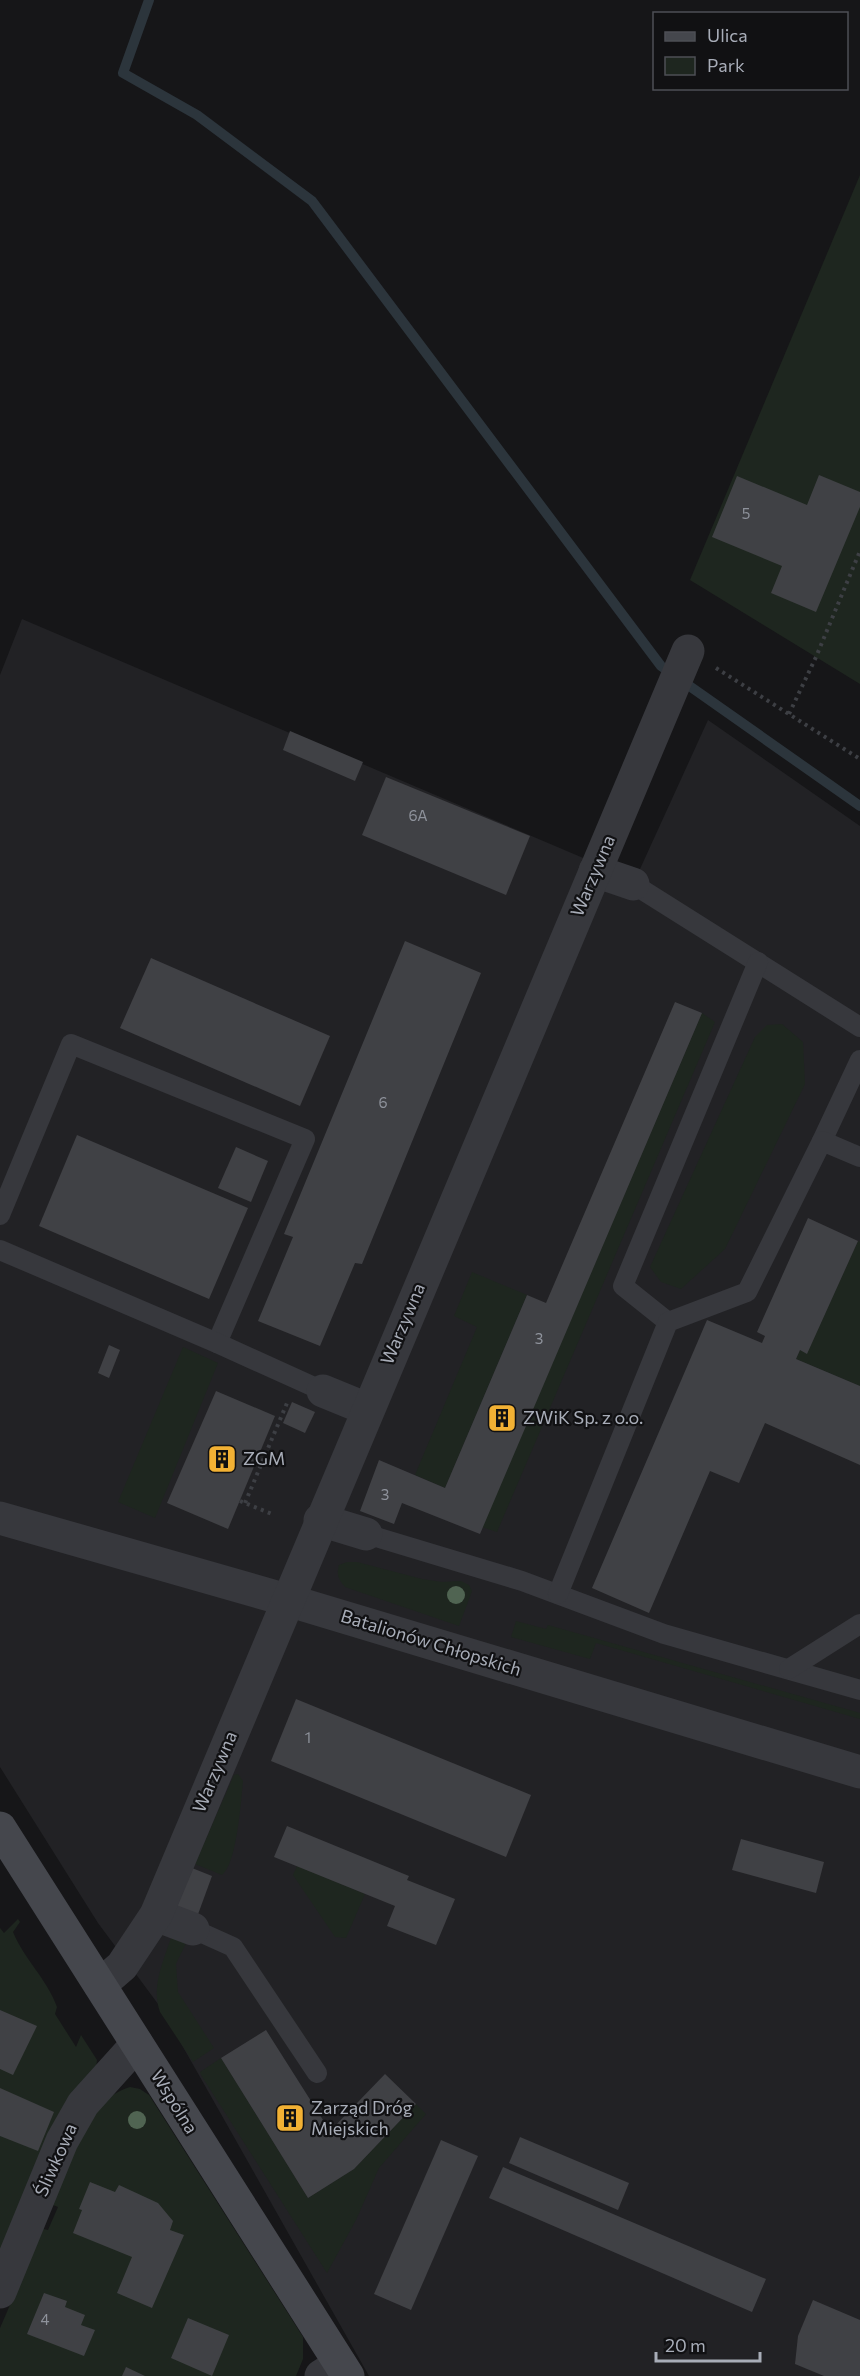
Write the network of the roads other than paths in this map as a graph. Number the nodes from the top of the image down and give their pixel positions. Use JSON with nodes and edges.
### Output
{"nodes":[{"id":1,"x":681,"y":669,"type":"road end"},
{"id":2,"x":595,"y":871,"type":"junction"},
{"id":3,"x":633,"y":884,"type":"joint"},
{"id":4,"x":758,"y":962,"type":"junction"},
{"id":5,"x":860,"y":1027,"type":"edge"},
{"id":6,"x":860,"y":1060,"type":"edge"},
{"id":7,"x":822,"y":1142,"type":"junction"},
{"id":8,"x":860,"y":1157,"type":"edge"},
{"id":9,"x":0,"y":1215,"type":"edge"},
{"id":10,"x":0,"y":1250,"type":"edge"},
{"id":11,"x":668,"y":1322,"type":"junction"},
{"id":12,"x":217,"y":1343,"type":"junction"},
{"id":13,"x":323,"y":1391,"type":"joint"},
{"id":14,"x":367,"y":1409,"type":"junction"},
{"id":15,"x":0,"y":1518,"type":"edge"},
{"id":16,"x":320,"y":1520,"type":"junction"},
{"id":17,"x":366,"y":1534,"type":"joint"},
{"id":18,"x":558,"y":1594,"type":"junction"},
{"id":19,"x":287,"y":1600,"type":"junction"},
{"id":20,"x":860,"y":1624,"type":"edge"},
{"id":21,"x":789,"y":1670,"type":"junction"},
{"id":22,"x":860,"y":1690,"type":"edge"},
{"id":23,"x":860,"y":1772,"type":"edge"},
{"id":24,"x":0,"y":1828,"type":"edge"},
{"id":25,"x":156,"y":1915,"type":"junction"},
{"id":26,"x":192,"y":1929,"type":"joint"},
{"id":27,"x":100,"y":1985,"type":"junction"},
{"id":28,"x":137,"y":2044,"type":"junction"},
{"id":29,"x":317,"y":2073,"type":"dead end"},
{"id":30,"x":0,"y":2292,"type":"edge"},
{"id":31,"x":336,"y":2372,"type":"edge"}],
"edges":[{"from":1,"to":2,"type":"street","name":"Warzywna"},
{"from":2,"to":3,"type":"street"},
{"from":2,"to":14,"type":"street","name":"Warzywna"},
{"from":3,"to":4,"type":"lane"},
{"from":4,"to":5,"type":"lane"},
{"from":4,"to":11,"type":"lane"},
{"from":6,"to":7,"type":"lane"},
{"from":7,"to":8,"type":"lane"},
{"from":7,"to":11,"type":"lane"},
{"from":9,"to":12,"type":"lane"},
{"from":10,"to":12,"type":"lane"},
{"from":11,"to":18,"type":"lane"},
{"from":12,"to":13,"type":"lane"},
{"from":13,"to":14,"type":"street"},
{"from":14,"to":16,"type":"street","name":"Warzywna"},
{"from":15,"to":19,"type":"street","name":"Batalionów Chłopskich"},
{"from":16,"to":17,"type":"street"},
{"from":16,"to":19,"type":"street","name":"Warzywna"},
{"from":17,"to":18,"type":"lane"},
{"from":18,"to":21,"type":"lane"},
{"from":19,"to":23,"type":"street","name":"Batalionów Chłopskich"},
{"from":19,"to":25,"type":"street","name":"Warzywna"},
{"from":20,"to":21,"type":"lane"},
{"from":21,"to":22,"type":"lane"},
{"from":24,"to":27,"type":"street","name":"Wspólna"},
{"from":25,"to":26,"type":"street"},
{"from":25,"to":27,"type":"street","name":"Warzywna"},
{"from":26,"to":29,"type":"lane"},
{"from":27,"to":28,"type":"street","name":"Wspólna"},
{"from":28,"to":30,"type":"street","name":"Śliwkowa"},
{"from":28,"to":31,"type":"street","name":"Wspólna"}]}
